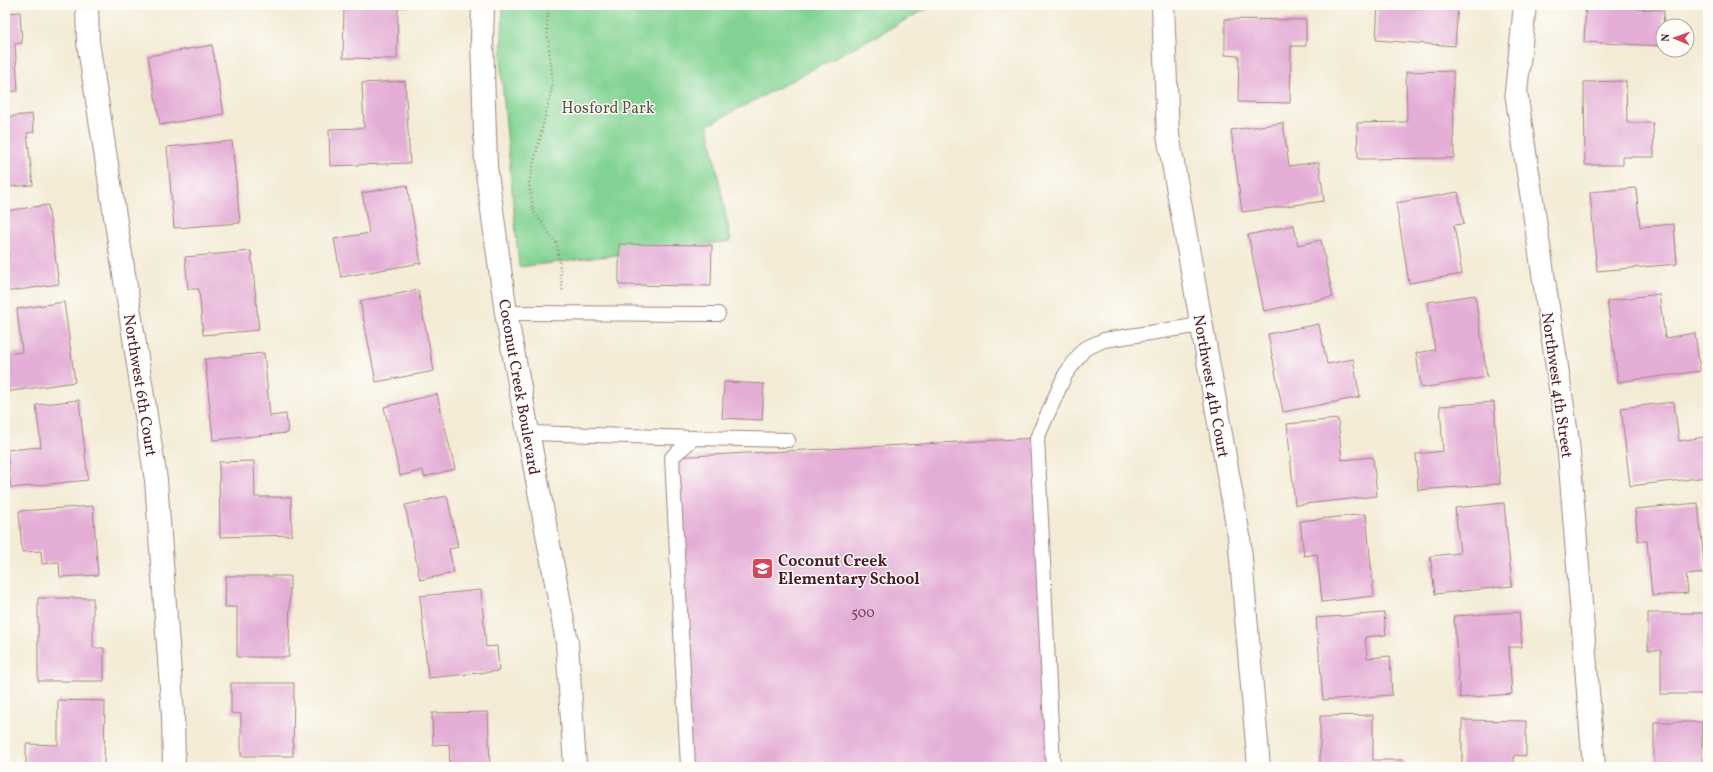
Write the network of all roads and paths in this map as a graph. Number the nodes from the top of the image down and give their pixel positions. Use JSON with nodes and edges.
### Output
{"nodes":[{"id":1,"x":87,"y":5,"type":"edge"},
{"id":2,"x":483,"y":5,"type":"edge"},
{"id":3,"x":548,"y":5,"type":"edge"},
{"id":4,"x":1163,"y":5,"type":"edge"},
{"id":5,"x":1525,"y":5,"type":"edge"},
{"id":6,"x":506,"y":313,"type":"junction"},
{"id":7,"x":565,"y":313,"type":"junction"},
{"id":8,"x":718,"y":314,"type":"dead end"},
{"id":9,"x":1201,"y":325,"type":"junction"},
{"id":10,"x":528,"y":433,"type":"junction"},
{"id":11,"x":694,"y":438,"type":"junction"},
{"id":12,"x":788,"y":440,"type":"dead end"},
{"id":13,"x":174,"y":767,"type":"edge"},
{"id":14,"x":575,"y":767,"type":"edge"},
{"id":15,"x":688,"y":767,"type":"edge"},
{"id":16,"x":1054,"y":767,"type":"edge"},
{"id":17,"x":1259,"y":767,"type":"edge"},
{"id":18,"x":1594,"y":767,"type":"edge"}],
"edges":[{"from":1,"to":13,"type":"street","name":"Northwest 6th Court"},
{"from":2,"to":6,"type":"street","name":"Coconut Creek Boulevard"},
{"from":3,"to":7,"type":"path"},
{"from":4,"to":9,"type":"street","name":"Northwest 4th Court"},
{"from":5,"to":18,"type":"street","name":"Northwest 4th Street"},
{"from":6,"to":7,"type":"lane"},
{"from":6,"to":10,"type":"street","name":"Coconut Creek Boulevard"},
{"from":7,"to":8,"type":"lane"},
{"from":9,"to":16,"type":"lane"},
{"from":9,"to":17,"type":"street","name":"Northwest 4th Court"},
{"from":10,"to":11,"type":"lane"},
{"from":10,"to":14,"type":"street","name":"Coconut Creek Boulevard"},
{"from":11,"to":12,"type":"lane"},
{"from":11,"to":15,"type":"lane"}]}
